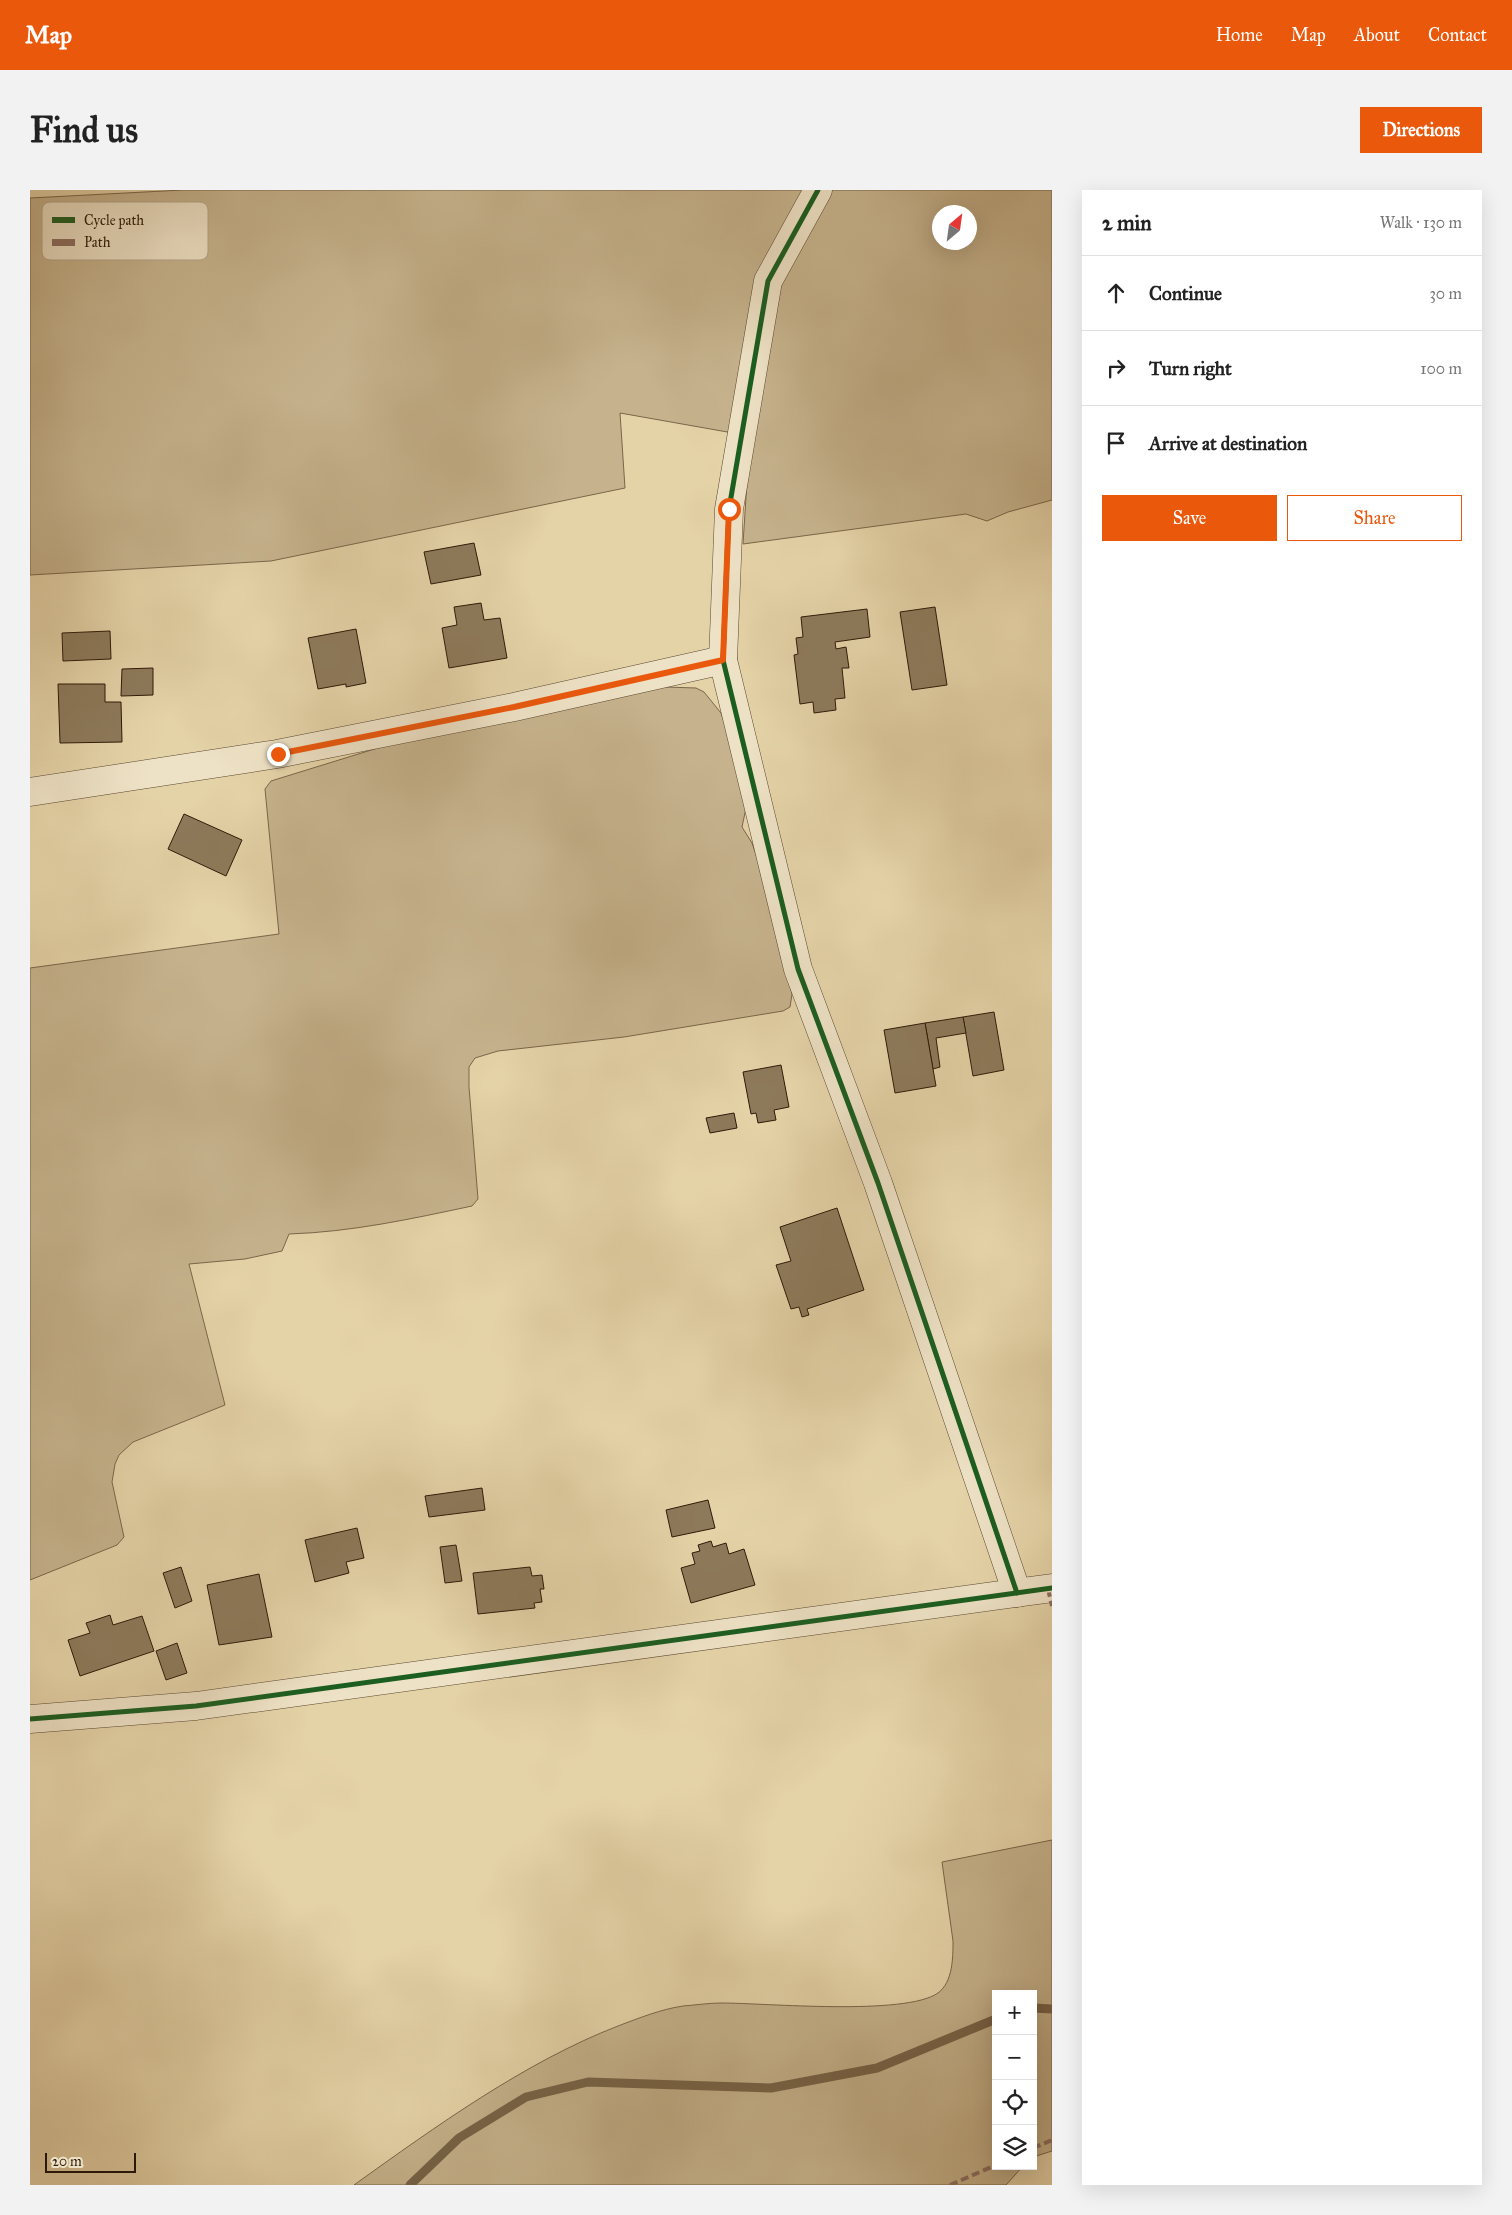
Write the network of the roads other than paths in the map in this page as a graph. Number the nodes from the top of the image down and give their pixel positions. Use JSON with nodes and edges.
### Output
{"nodes":[{"id":1,"x":818,"y":190,"type":"edge"},
{"id":2,"x":723,"y":660,"type":"junction"},
{"id":3,"x":30,"y":792,"type":"edge"},
{"id":4,"x":1052,"y":1588,"type":"edge"},
{"id":5,"x":1016,"y":1593,"type":"junction"},
{"id":6,"x":30,"y":1719,"type":"edge"}],
"edges":[{"from":1,"to":2,"type":"street"},
{"from":2,"to":3,"type":"street"},
{"from":2,"to":5,"type":"street"},
{"from":4,"to":5,"type":"street"},
{"from":5,"to":6,"type":"street"}]}
